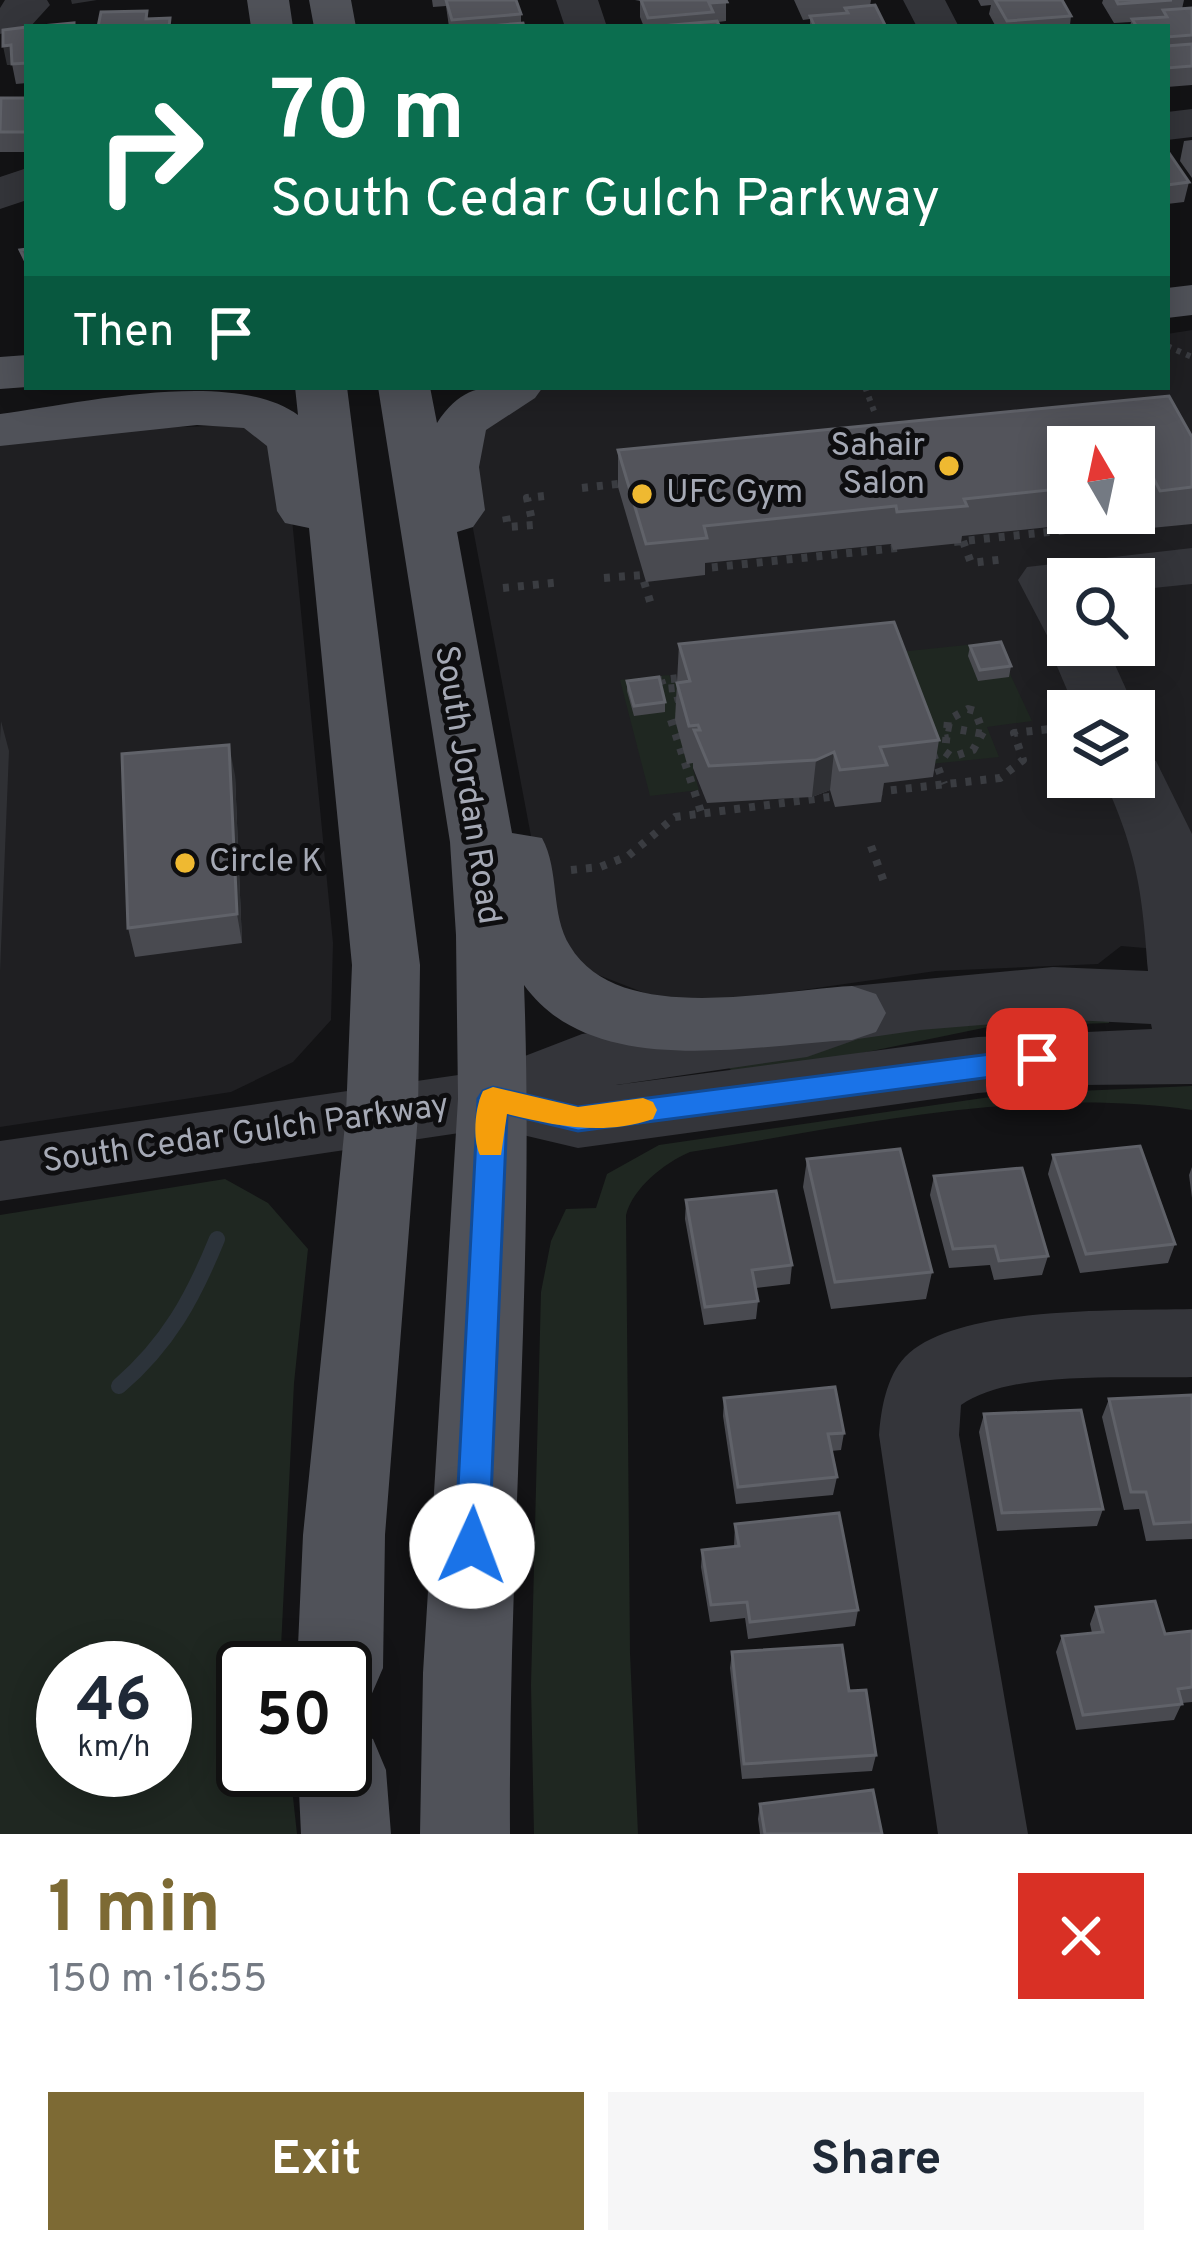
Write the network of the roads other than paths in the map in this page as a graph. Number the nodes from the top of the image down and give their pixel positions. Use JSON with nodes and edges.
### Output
{"nodes":[{"id":1,"x":26,"y":0,"type":"edge"},
{"id":2,"x":0,"y":21,"type":"edge"},
{"id":3,"x":219,"y":390,"type":"edge"},
{"id":4,"x":321,"y":390,"type":"edge"},
{"id":5,"x":404,"y":390,"type":"edge"},
{"id":6,"x":512,"y":390,"type":"edge"},
{"id":7,"x":0,"y":411,"type":"edge"},
{"id":8,"x":0,"y":430,"type":"edge"},
{"id":9,"x":1180,"y":543,"type":"edge"},
{"id":10,"x":428,"y":545,"type":"junction"},
{"id":11,"x":1126,"y":558,"type":"edge"},
{"id":12,"x":344,"y":590,"type":"junction"},
{"id":13,"x":471,"y":790,"type":"junction"},
{"id":14,"x":1143,"y":798,"type":"edge"},
{"id":15,"x":852,"y":1013,"type":"junction"},
{"id":16,"x":1189,"y":1028,"type":"edge"},
{"id":17,"x":493,"y":1099,"type":"junction"},
{"id":18,"x":382,"y":1115,"type":"junction"},
{"id":19,"x":0,"y":1171,"type":"edge"},
{"id":20,"x":1192,"y":1343,"type":"edge"},
{"id":21,"x":341,"y":1641,"type":"edge"},
{"id":22,"x":344,"y":1797,"type":"edge"},
{"id":23,"x":346,"y":1834,"type":"edge"},
{"id":24,"x":465,"y":1834,"type":"edge"},
{"id":25,"x":983,"y":1834,"type":"edge"}],
"edges":[{"from":1,"to":2,"type":"street"},
{"from":3,"to":7,"type":"main road"},
{"from":4,"to":12,"type":"main road"},
{"from":5,"to":10,"type":"main road","name":"South Jordan Road"},
{"from":6,"to":10,"type":"main road"},
{"from":8,"to":12,"type":"main road"},
{"from":9,"to":11,"type":"street"},
{"from":10,"to":13,"type":"main road","name":"South Jordan Road"},
{"from":12,"to":18,"type":"main road"},
{"from":13,"to":15,"type":"main road"},
{"from":13,"to":17,"type":"main road","name":"South Jordan Road"},
{"from":14,"to":16,"type":"street"},
{"from":15,"to":16,"type":"street","name":"South Cedar Gulch Parkway"},
{"from":15,"to":17,"type":"street","name":"South Cedar Gulch Parkway"},
{"from":16,"to":17,"type":"street","name":"South Cedar Gulch Parkway"},
{"from":17,"to":18,"type":"street","name":"South Cedar Gulch Parkway"},
{"from":17,"to":24,"type":"main road","name":"South Jordan Road"},
{"from":18,"to":19,"type":"street","name":"South Cedar Gulch Parkway"},
{"from":18,"to":21,"type":"main road"},
{"from":20,"to":25,"type":"street"},
{"from":22,"to":23,"type":"main road"}]}
